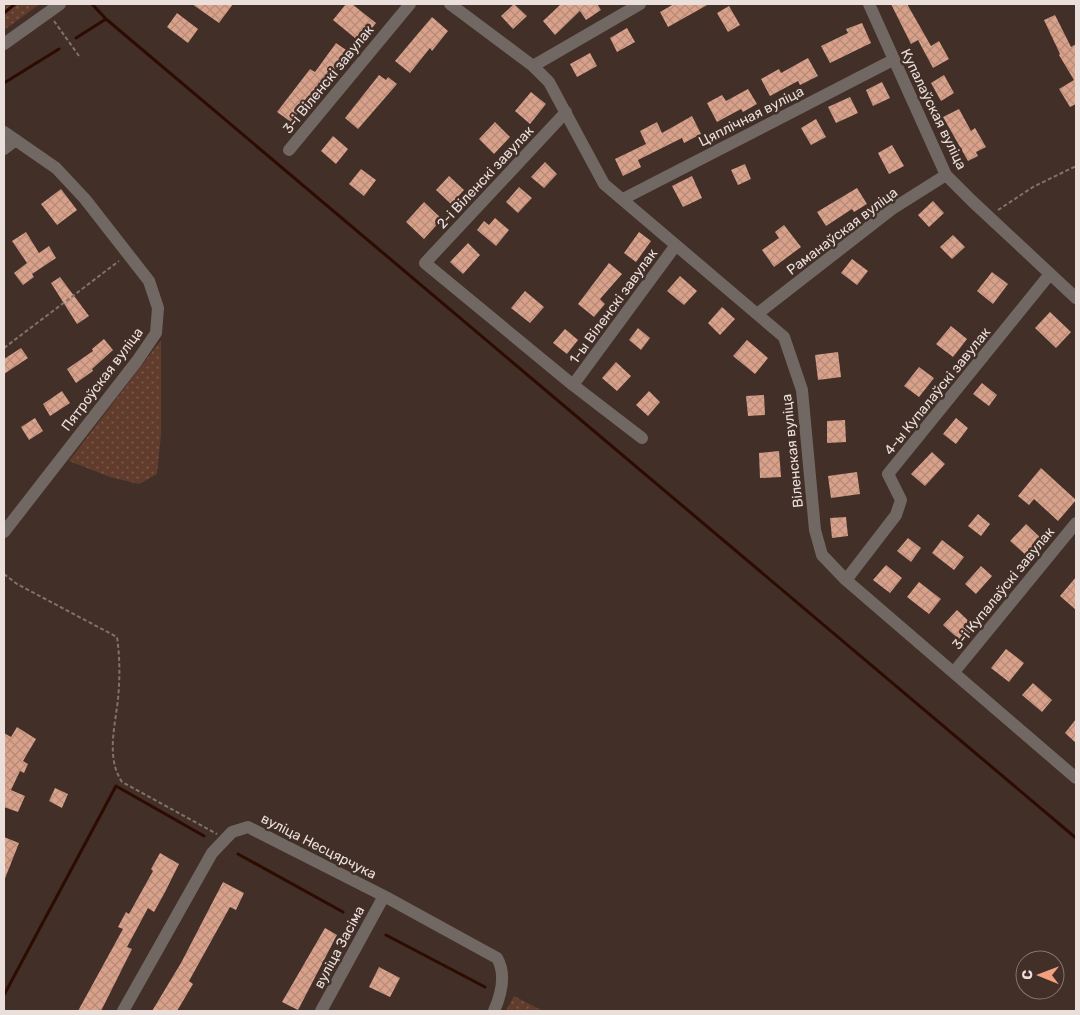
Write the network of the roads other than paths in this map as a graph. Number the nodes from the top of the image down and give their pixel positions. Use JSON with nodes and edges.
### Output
{"nodes":[{"id":1,"x":60,"y":4,"type":"edge"},
{"id":2,"x":410,"y":4,"type":"edge"},
{"id":3,"x":450,"y":4,"type":"edge"},
{"id":4,"x":640,"y":4,"type":"edge"},
{"id":5,"x":869,"y":4,"type":"edge"},
{"id":6,"x":4,"y":44,"type":"edge"},
{"id":7,"x":893,"y":60,"type":"junction"},
{"id":8,"x":533,"y":66,"type":"junction"},
{"id":9,"x":566,"y":112,"type":"junction"},
{"id":10,"x":4,"y":132,"type":"edge"},
{"id":11,"x":16,"y":140,"type":"junction"},
{"id":12,"x":4,"y":149,"type":"edge"},
{"id":13,"x":289,"y":150,"type":"dead end"},
{"id":14,"x":946,"y":175,"type":"junction"},
{"id":15,"x":623,"y":200,"type":"junction"},
{"id":16,"x":676,"y":245,"type":"junction"},
{"id":17,"x":1050,"y":274,"type":"junction"},
{"id":18,"x":1076,"y":298,"type":"edge"},
{"id":19,"x":757,"y":314,"type":"junction"},
{"id":20,"x":573,"y":385,"type":"junction"},
{"id":21,"x":642,"y":438,"type":"dead end"},
{"id":22,"x":1076,"y":523,"type":"edge"},
{"id":23,"x":4,"y":532,"type":"edge"},
{"id":24,"x":846,"y":580,"type":"junction"},
{"id":25,"x":954,"y":672,"type":"junction"},
{"id":26,"x":1076,"y":778,"type":"edge"},
{"id":27,"x":384,"y":896,"type":"junction"},
{"id":28,"x":123,"y":1011,"type":"edge"},
{"id":29,"x":321,"y":1011,"type":"edge"},
{"id":30,"x":494,"y":1011,"type":"edge"}],
"edges":[{"from":1,"to":6,"type":"street"},
{"from":2,"to":13,"type":"street","name":"3-і Віленскі завулак"},
{"from":3,"to":8,"type":"street","name":"Віленская вуліца"},
{"from":4,"to":8,"type":"street"},
{"from":5,"to":7,"type":"street","name":"Купалаўская вуліца"},
{"from":7,"to":14,"type":"street","name":"Купалаўская вуліца"},
{"from":7,"to":15,"type":"street","name":"Цяплічная вуліца"},
{"from":8,"to":9,"type":"street","name":"Віленская вуліца"},
{"from":9,"to":15,"type":"street","name":"Віленская вуліца"},
{"from":9,"to":20,"type":"street","name":"2-і Віленскі завулак"},
{"from":10,"to":11,"type":"street","name":"Пятроўская вуліца"},
{"from":11,"to":12,"type":"street"},
{"from":11,"to":23,"type":"street","name":"Пятроўская вуліца"},
{"from":14,"to":17,"type":"street","name":"Купалаўская вуліца"},
{"from":14,"to":19,"type":"street","name":"Раманаўская вуліца"},
{"from":15,"to":16,"type":"street","name":"Віленская вуліца"},
{"from":16,"to":19,"type":"street","name":"Віленская вуліца"},
{"from":16,"to":20,"type":"street","name":"1-ы Віленскі завулак"},
{"from":17,"to":18,"type":"street","name":"Купалаўская вуліца"},
{"from":17,"to":24,"type":"street","name":"4-ы Купалаўскі завулак"},
{"from":19,"to":24,"type":"street","name":"Віленская вуліца"},
{"from":20,"to":21,"type":"street"},
{"from":22,"to":25,"type":"street","name":"3-і Купалаўскі завулак"},
{"from":24,"to":25,"type":"street","name":"Віленская вуліца"},
{"from":25,"to":26,"type":"street","name":"Віленская вуліца"},
{"from":27,"to":28,"type":"street","name":"вуліца Несцярчука"},
{"from":27,"to":29,"type":"street","name":"вуліца Засіма"},
{"from":27,"to":30,"type":"street","name":"вуліца Несцярчука"}]}
